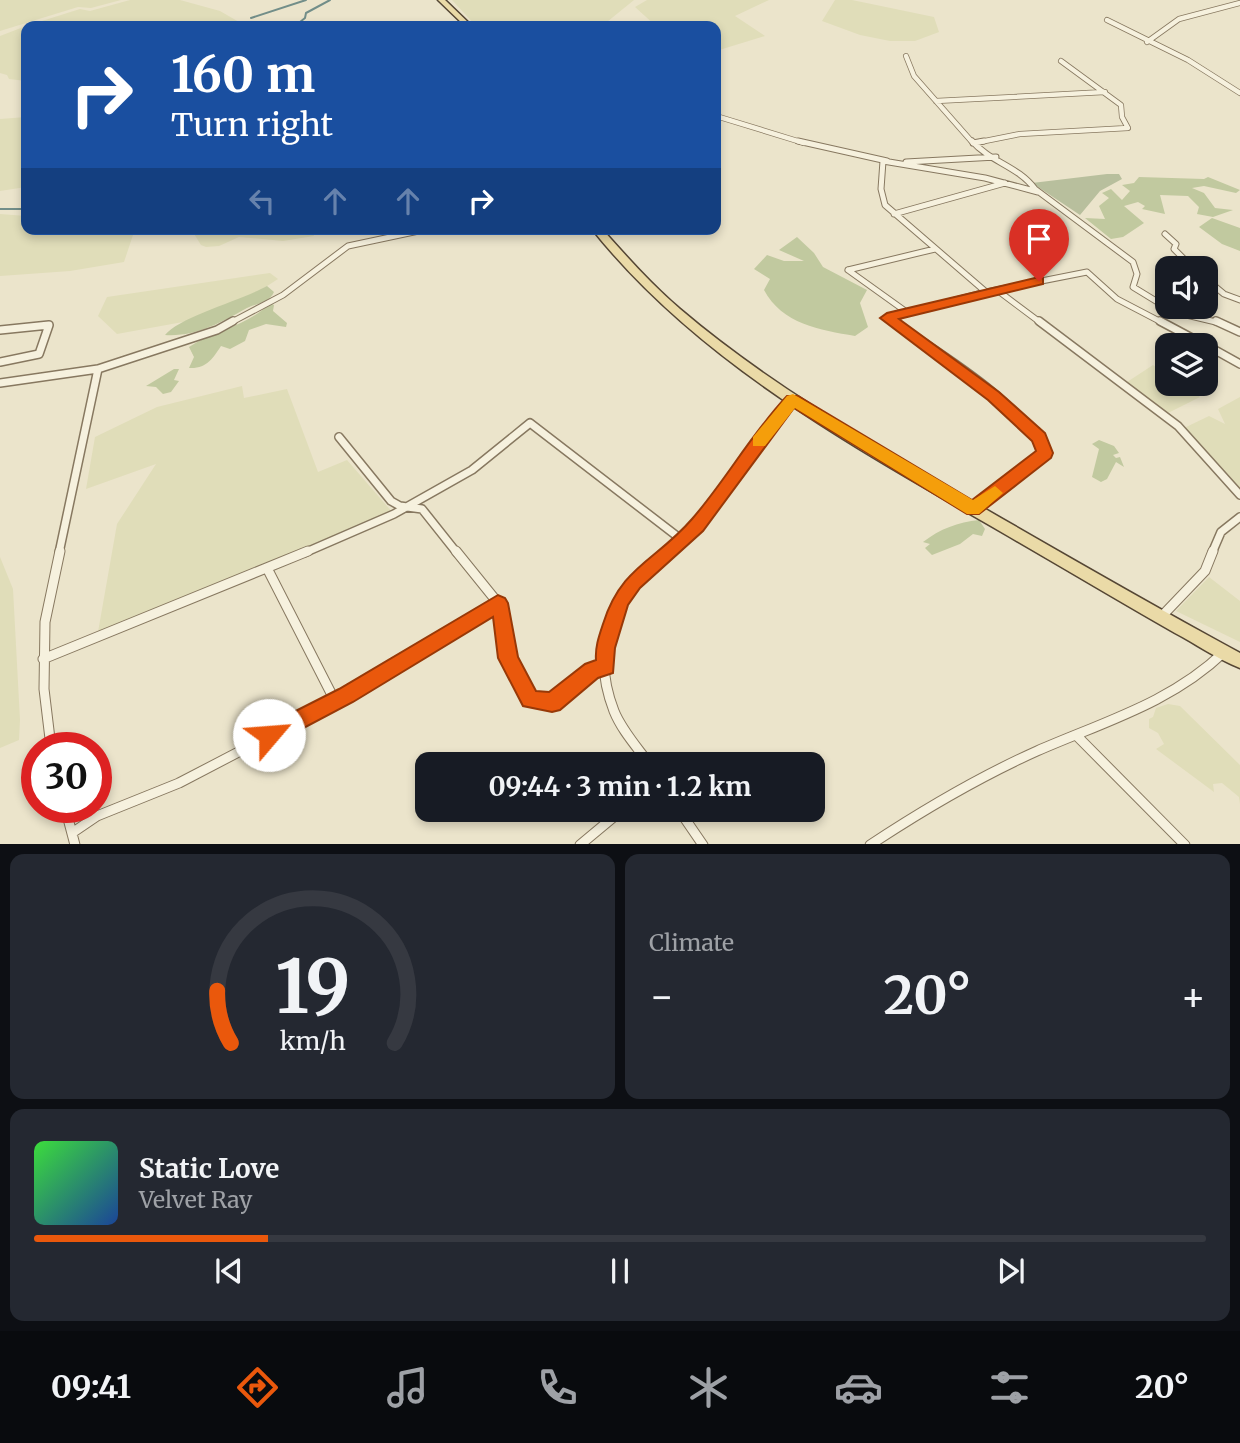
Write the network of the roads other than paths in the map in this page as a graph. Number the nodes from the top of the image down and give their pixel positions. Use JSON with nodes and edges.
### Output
{"nodes":[{"id":1,"x":441,"y":0,"type":"edge"},
{"id":2,"x":1240,"y":3,"type":"edge"},
{"id":3,"x":1107,"y":20,"type":"dead end"},
{"id":4,"x":464,"y":21,"type":"edge"},
{"id":5,"x":1147,"y":42,"type":"junction"},
{"id":6,"x":906,"y":56,"type":"dead end"},
{"id":7,"x":1061,"y":61,"type":"dead end"},
{"id":8,"x":1105,"y":92,"type":"junction"},
{"id":9,"x":1240,"y":93,"type":"edge"},
{"id":10,"x":936,"y":102,"type":"junction"},
{"id":11,"x":721,"y":118,"type":"edge"},
{"id":12,"x":973,"y":143,"type":"junction"},
{"id":13,"x":996,"y":157,"type":"junction"},
{"id":14,"x":883,"y":161,"type":"junction"},
{"id":15,"x":1007,"y":183,"type":"junction"},
{"id":16,"x":1040,"y":193,"type":"junction"},
{"id":17,"x":894,"y":214,"type":"junction"},
{"id":18,"x":1166,"y":234,"type":"dead end"},
{"id":19,"x":400,"y":235,"type":"edge"},
{"id":20,"x":602,"y":235,"type":"edge"},
{"id":21,"x":935,"y":249,"type":"junction"},
{"id":22,"x":1181,"y":256,"type":"edge"},
{"id":23,"x":1218,"y":289,"type":"edge"},
{"id":24,"x":997,"y":290,"type":"junction"},
{"id":25,"x":986,"y":292,"type":"junction"},
{"id":26,"x":1240,"y":300,"type":"edge"},
{"id":27,"x":908,"y":313,"type":"junction"},
{"id":28,"x":0,"y":330,"type":"edge"},
{"id":29,"x":1240,"y":332,"type":"edge"},
{"id":30,"x":1182,"y":333,"type":"edge"},
{"id":31,"x":1218,"y":352,"type":"edge"},
{"id":32,"x":0,"y":362,"type":"edge"},
{"id":33,"x":1240,"y":364,"type":"edge"},
{"id":34,"x":98,"y":369,"type":"junction"},
{"id":35,"x":0,"y":383,"type":"edge"},
{"id":36,"x":793,"y":400,"type":"junction"},
{"id":37,"x":339,"y":437,"type":"dead end"},
{"id":38,"x":1240,"y":495,"type":"edge"},
{"id":39,"x":411,"y":506,"type":"junction"},
{"id":40,"x":973,"y":509,"type":"junction"},
{"id":41,"x":1240,"y":517,"type":"edge"},
{"id":42,"x":682,"y":540,"type":"junction"},
{"id":43,"x":267,"y":568,"type":"junction"},
{"id":44,"x":498,"y":603,"type":"junction"},
{"id":45,"x":1161,"y":617,"type":"junction"},
{"id":46,"x":1223,"y":652,"type":"junction"},
{"id":47,"x":43,"y":659,"type":"junction"},
{"id":48,"x":1240,"y":661,"type":"edge"},
{"id":49,"x":606,"y":667,"type":"junction"},
{"id":50,"x":334,"y":699,"type":"junction"},
{"id":51,"x":50,"y":732,"type":"edge"},
{"id":52,"x":1076,"y":735,"type":"junction"},
{"id":53,"x":640,"y":752,"type":"edge"},
{"id":54,"x":608,"y":822,"type":"edge"},
{"id":55,"x":687,"y":822,"type":"edge"},
{"id":56,"x":69,"y":823,"type":"edge"},
{"id":57,"x":72,"y":833,"type":"junction"},
{"id":58,"x":75,"y":844,"type":"edge"},
{"id":59,"x":581,"y":844,"type":"edge"},
{"id":60,"x":702,"y":844,"type":"edge"},
{"id":61,"x":872,"y":844,"type":"edge"},
{"id":62,"x":1184,"y":844,"type":"edge"}],
"edges":[{"from":1,"to":4,"type":"main road"},
{"from":2,"to":5,"type":"street"},
{"from":3,"to":5,"type":"street"},
{"from":5,"to":9,"type":"street"},
{"from":6,"to":10,"type":"street"},
{"from":7,"to":8,"type":"street"},
{"from":8,"to":10,"type":"street"},
{"from":8,"to":12,"type":"street"},
{"from":10,"to":12,"type":"street"},
{"from":11,"to":14,"type":"street"},
{"from":12,"to":13,"type":"street"},
{"from":13,"to":14,"type":"street"},
{"from":13,"to":16,"type":"street"},
{"from":14,"to":15,"type":"street"},
{"from":14,"to":17,"type":"street"},
{"from":15,"to":16,"type":"street"},
{"from":15,"to":17,"type":"street"},
{"from":16,"to":29,"type":"street"},
{"from":17,"to":21,"type":"street"},
{"from":18,"to":22,"type":"street"},
{"from":19,"to":34,"type":"street"},
{"from":20,"to":36,"type":"main road"},
{"from":21,"to":25,"type":"street"},
{"from":21,"to":27,"type":"street"},
{"from":23,"to":26,"type":"street"},
{"from":24,"to":25,"type":"street"},
{"from":24,"to":30,"type":"street"},
{"from":24,"to":38,"type":"street"},
{"from":25,"to":27,"type":"street"},
{"from":27,"to":40,"type":"street"},
{"from":28,"to":32,"type":"street"},
{"from":31,"to":33,"type":"street"},
{"from":34,"to":35,"type":"street"},
{"from":34,"to":47,"type":"street"},
{"from":36,"to":40,"type":"main road"},
{"from":36,"to":42,"type":"street"},
{"from":37,"to":39,"type":"street"},
{"from":39,"to":42,"type":"street"},
{"from":39,"to":43,"type":"street"},
{"from":39,"to":44,"type":"street"},
{"from":40,"to":45,"type":"main road"},
{"from":41,"to":45,"type":"street"},
{"from":42,"to":49,"type":"street"},
{"from":43,"to":47,"type":"street"},
{"from":43,"to":50,"type":"street"},
{"from":44,"to":49,"type":"street"},
{"from":44,"to":50,"type":"street"},
{"from":45,"to":46,"type":"main road"},
{"from":46,"to":48,"type":"main road"},
{"from":46,"to":52,"type":"street"},
{"from":47,"to":51,"type":"street"},
{"from":49,"to":53,"type":"street"},
{"from":50,"to":57,"type":"street"},
{"from":52,"to":61,"type":"street"},
{"from":52,"to":62,"type":"street"},
{"from":54,"to":59,"type":"street"},
{"from":55,"to":60,"type":"street"},
{"from":56,"to":57,"type":"street"},
{"from":57,"to":58,"type":"street"}]}
